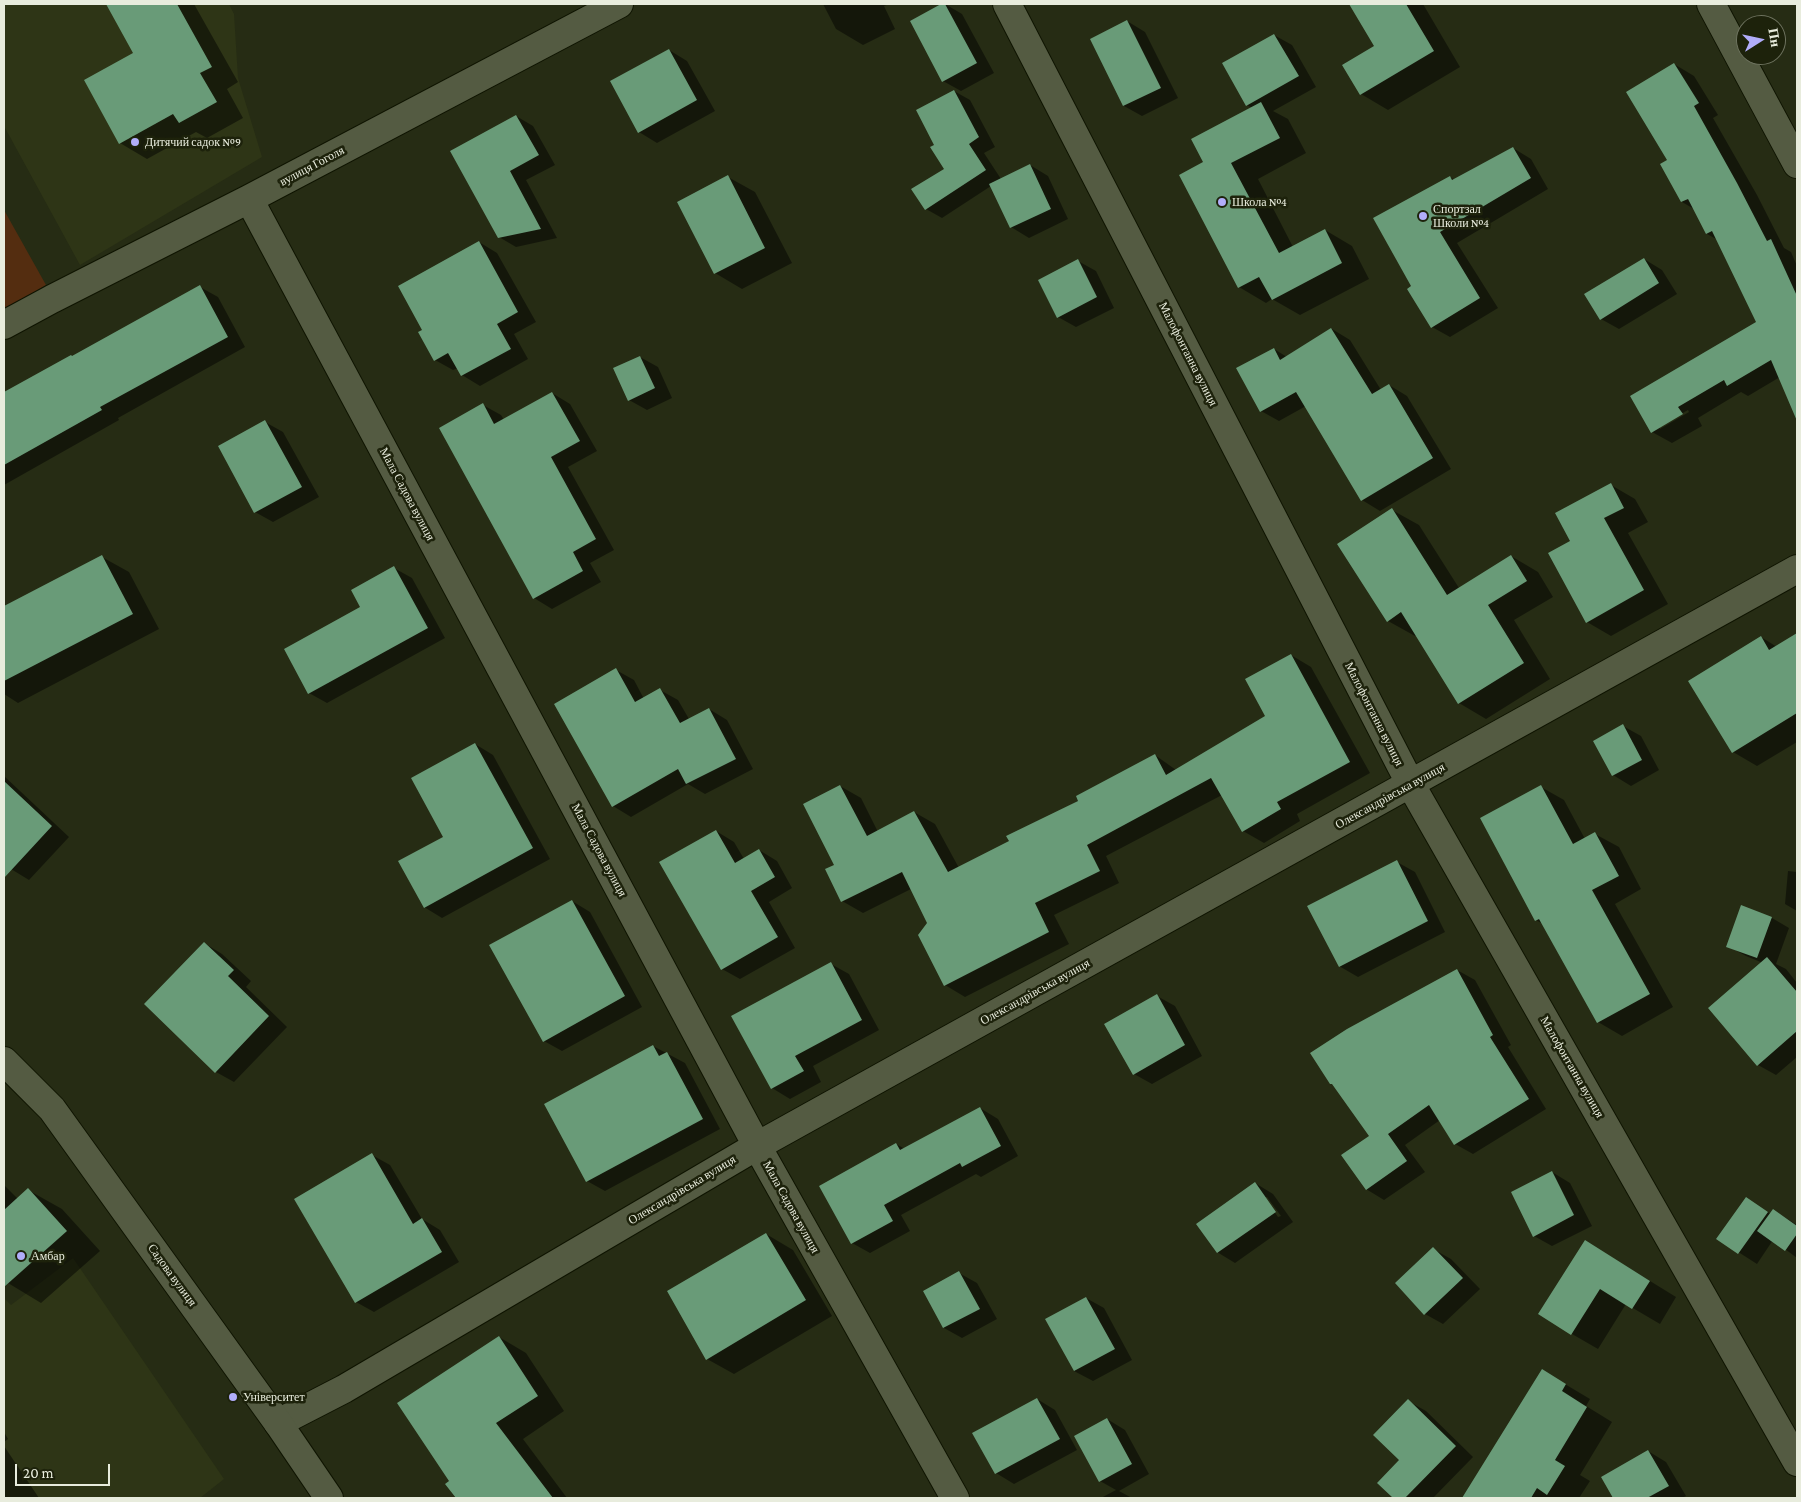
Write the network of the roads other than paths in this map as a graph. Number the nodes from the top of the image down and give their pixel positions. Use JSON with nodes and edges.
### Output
{"nodes":[{"id":1,"x":619,"y":4,"type":"edge"},
{"id":2,"x":1007,"y":4,"type":"edge"},
{"id":3,"x":1711,"y":4,"type":"edge"},
{"id":4,"x":1797,"y":164,"type":"edge"},
{"id":5,"x":249,"y":199,"type":"junction"},
{"id":6,"x":4,"y":325,"type":"edge"},
{"id":7,"x":1797,"y":569,"type":"edge"},
{"id":8,"x":1411,"y":785,"type":"junction"},
{"id":9,"x":4,"y":1061,"type":"edge"},
{"id":10,"x":757,"y":1146,"type":"junction"},
{"id":11,"x":278,"y":1424,"type":"junction"},
{"id":12,"x":1797,"y":1462,"type":"edge"},
{"id":13,"x":329,"y":1498,"type":"edge"},
{"id":14,"x":955,"y":1498,"type":"edge"}],
"edges":[{"from":1,"to":5,"type":"street","name":"вулиця Гоголя"},
{"from":2,"to":8,"type":"street","name":"Малофонтанна вулиця"},
{"from":3,"to":4,"type":"street"},
{"from":5,"to":6,"type":"street","name":"вулиця Гоголя"},
{"from":5,"to":10,"type":"street","name":"Мала Садова вулиця"},
{"from":7,"to":8,"type":"street","name":"Олександрівська вулиця"},
{"from":8,"to":10,"type":"street","name":"Олександрівська вулиця"},
{"from":8,"to":12,"type":"street","name":"Малофонтанна вулиця"},
{"from":9,"to":11,"type":"street","name":"Садова вулиця"},
{"from":10,"to":11,"type":"street","name":"Олександрівська вулиця"},
{"from":10,"to":14,"type":"street","name":"Мала Садова вулиця"},
{"from":11,"to":13,"type":"street","name":"Садова вулиця"}]}
